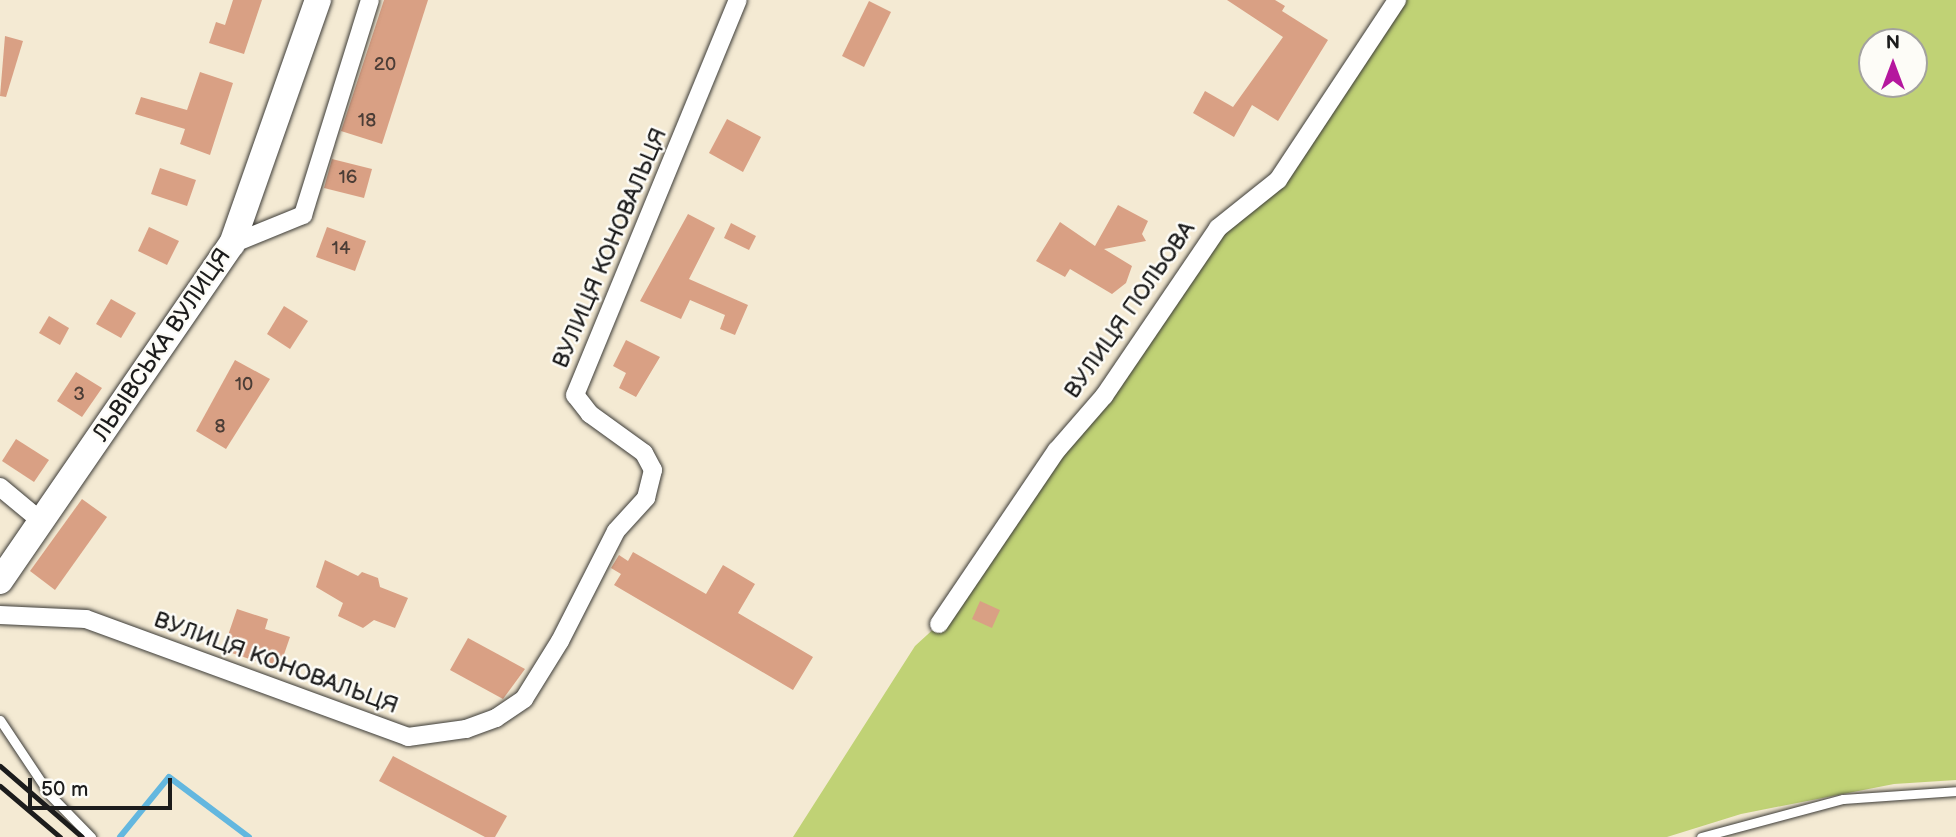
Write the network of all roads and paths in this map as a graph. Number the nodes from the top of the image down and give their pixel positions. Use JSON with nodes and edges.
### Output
{"nodes":[{"id":1,"x":318,"y":0,"type":"edge"},
{"id":2,"x":370,"y":0,"type":"edge"},
{"id":3,"x":738,"y":0,"type":"edge"},
{"id":4,"x":1397,"y":0,"type":"edge"},
{"id":5,"x":232,"y":244,"type":"junction"},
{"id":6,"x":0,"y":487,"type":"edge"},
{"id":7,"x":42,"y":522,"type":"junction"},
{"id":8,"x":0,"y":581,"type":"edge"},
{"id":9,"x":0,"y":615,"type":"edge"},
{"id":10,"x":939,"y":624,"type":"dead end"},
{"id":11,"x":0,"y":720,"type":"edge"},
{"id":12,"x":1956,"y":791,"type":"edge"},
{"id":13,"x":91,"y":837,"type":"edge"},
{"id":14,"x":1701,"y":837,"type":"edge"}],
"edges":[{"from":1,"to":5,"type":"street","name":"ЛЬВІВСЬКА ВУЛИЦЯ"},
{"from":2,"to":5,"type":"street"},
{"from":3,"to":9,"type":"street","name":"ВУЛИЦЯ КОНОВАЛЬЦЯ"},
{"from":4,"to":10,"type":"street","name":"ВУЛИЦЯ ПОЛЬОВА"},
{"from":5,"to":7,"type":"street","name":"ЛЬВІВСЬКА ВУЛИЦЯ"},
{"from":6,"to":7,"type":"street"},
{"from":7,"to":8,"type":"street","name":"ЛЬВІВСЬКА ВУЛИЦЯ"},
{"from":11,"to":13,"type":"lane"},
{"from":12,"to":14,"type":"lane"}]}
